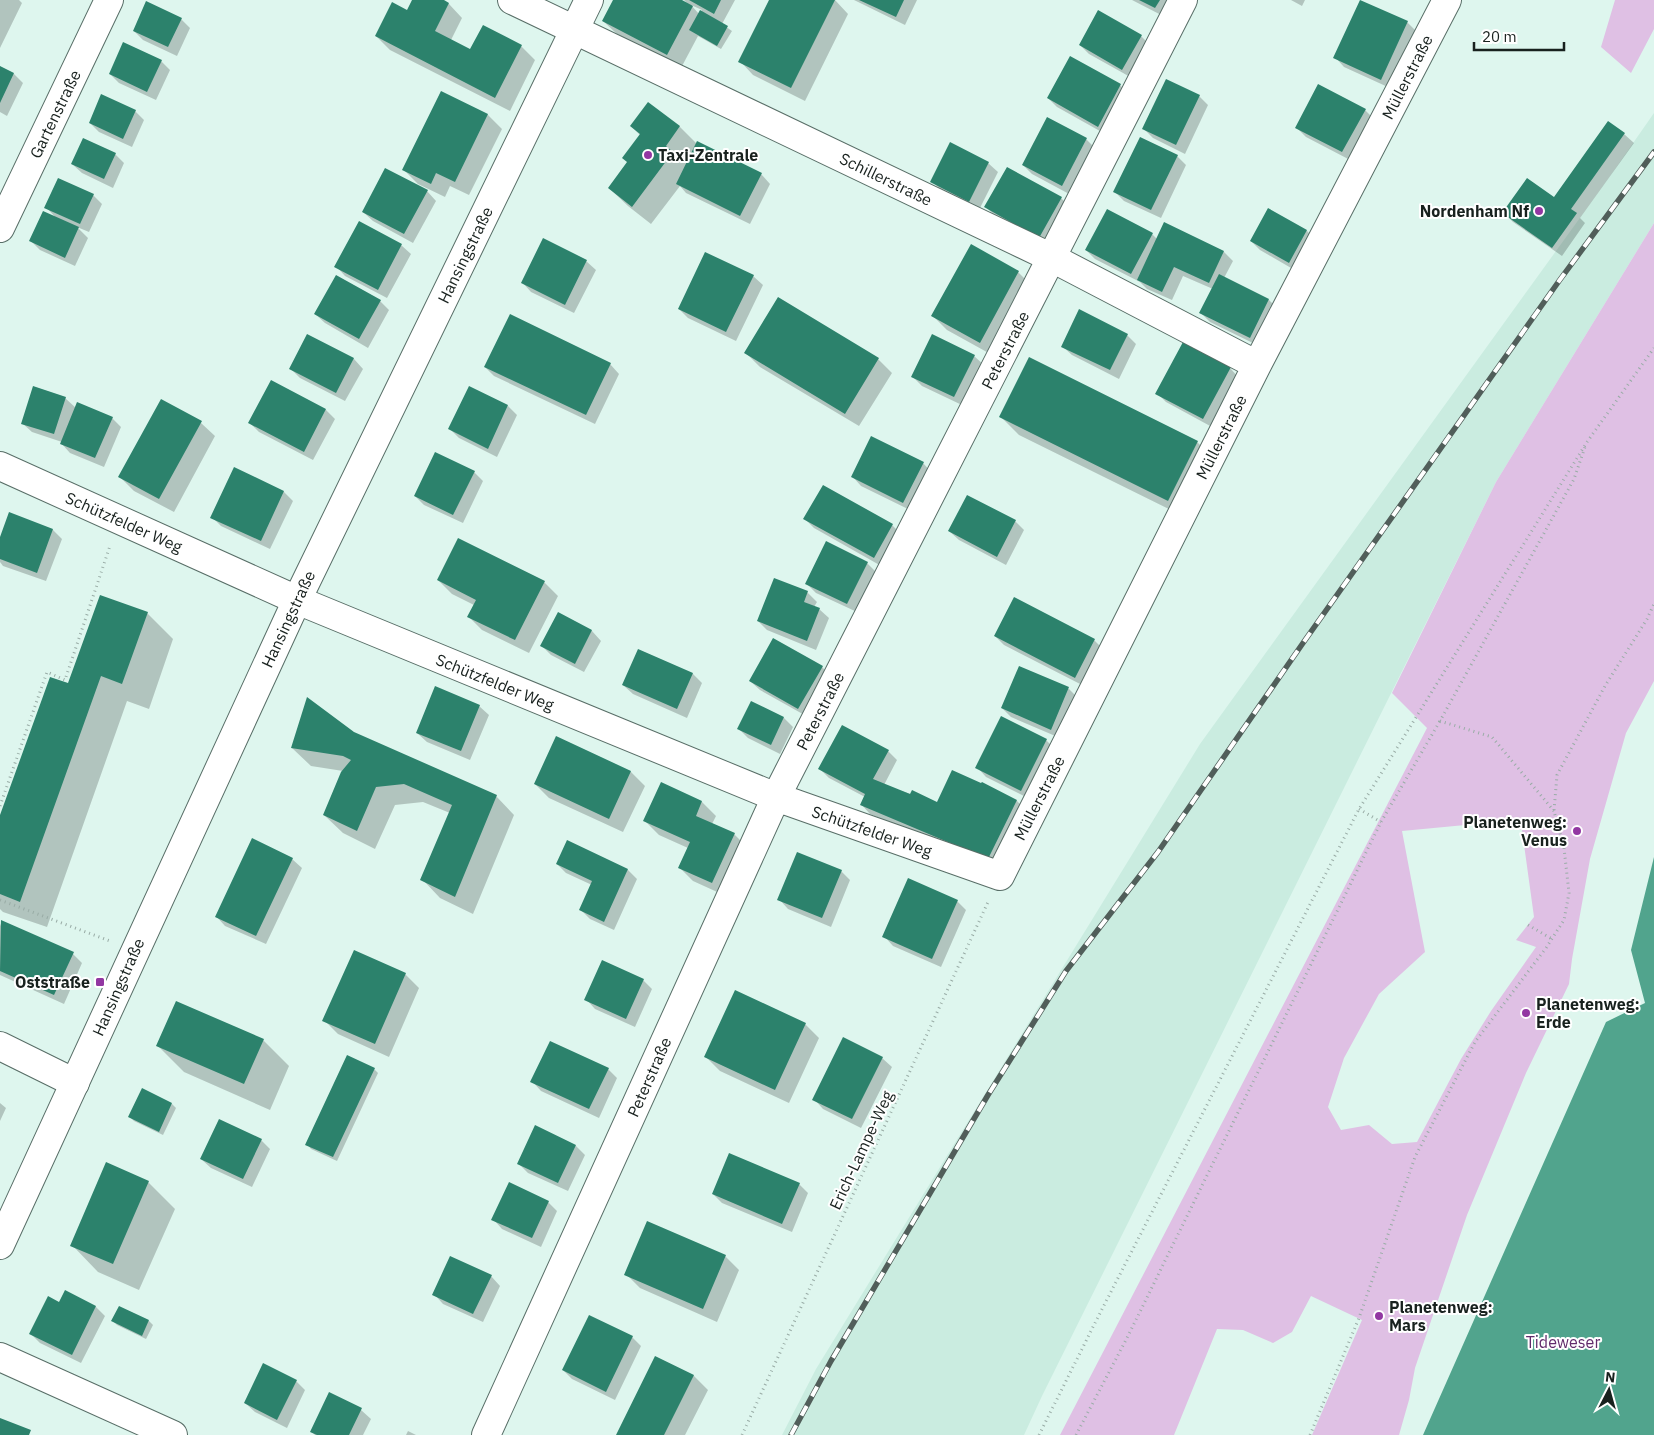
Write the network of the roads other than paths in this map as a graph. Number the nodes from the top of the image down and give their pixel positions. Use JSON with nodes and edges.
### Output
{"nodes":[{"id":1,"x":109,"y":0,"type":"edge"},
{"id":2,"x":512,"y":0,"type":"edge"},
{"id":3,"x":589,"y":0,"type":"edge"},
{"id":4,"x":1183,"y":0,"type":"edge"},
{"id":5,"x":1447,"y":0,"type":"edge"},
{"id":6,"x":574,"y":30,"type":"junction"},
{"id":7,"x":0,"y":228,"type":"edge"},
{"id":8,"x":1052,"y":258,"type":"junction"},
{"id":9,"x":1257,"y":365,"type":"junction"},
{"id":10,"x":0,"y":466,"type":"edge"},
{"id":11,"x":297,"y":600,"type":"junction"},
{"id":12,"x":776,"y":797,"type":"junction"},
{"id":13,"x":1000,"y":876,"type":"joint"},
{"id":14,"x":0,"y":1046,"type":"edge"},
{"id":15,"x":75,"y":1083,"type":"junction"},
{"id":16,"x":0,"y":1245,"type":"edge"},
{"id":17,"x":0,"y":1357,"type":"edge"},
{"id":18,"x":173,"y":1435,"type":"edge"},
{"id":19,"x":486,"y":1435,"type":"edge"}],
"edges":[{"from":1,"to":7,"type":"street","name":"Gartenstraße"},
{"from":2,"to":6,"type":"street","name":"Schillerstraße"},
{"from":3,"to":6,"type":"street","name":"Hansingstraße"},
{"from":4,"to":8,"type":"street","name":"Peterstraße"},
{"from":5,"to":9,"type":"street","name":"Müllerstraße"},
{"from":6,"to":8,"type":"street","name":"Schillerstraße"},
{"from":6,"to":11,"type":"street","name":"Hansingstraße"},
{"from":8,"to":9,"type":"street","name":"Schillerstraße"},
{"from":8,"to":12,"type":"street","name":"Peterstraße"},
{"from":9,"to":13,"type":"street","name":"Müllerstraße"},
{"from":10,"to":11,"type":"street","name":"Schützfelder Weg"},
{"from":11,"to":12,"type":"street","name":"Schützfelder Weg"},
{"from":11,"to":15,"type":"street","name":"Hansingstraße"},
{"from":12,"to":13,"type":"street","name":"Schützfelder Weg"},
{"from":12,"to":19,"type":"street","name":"Peterstraße"},
{"from":14,"to":15,"type":"street"},
{"from":15,"to":16,"type":"street","name":"Hansingstraße"},
{"from":17,"to":18,"type":"street"}]}
